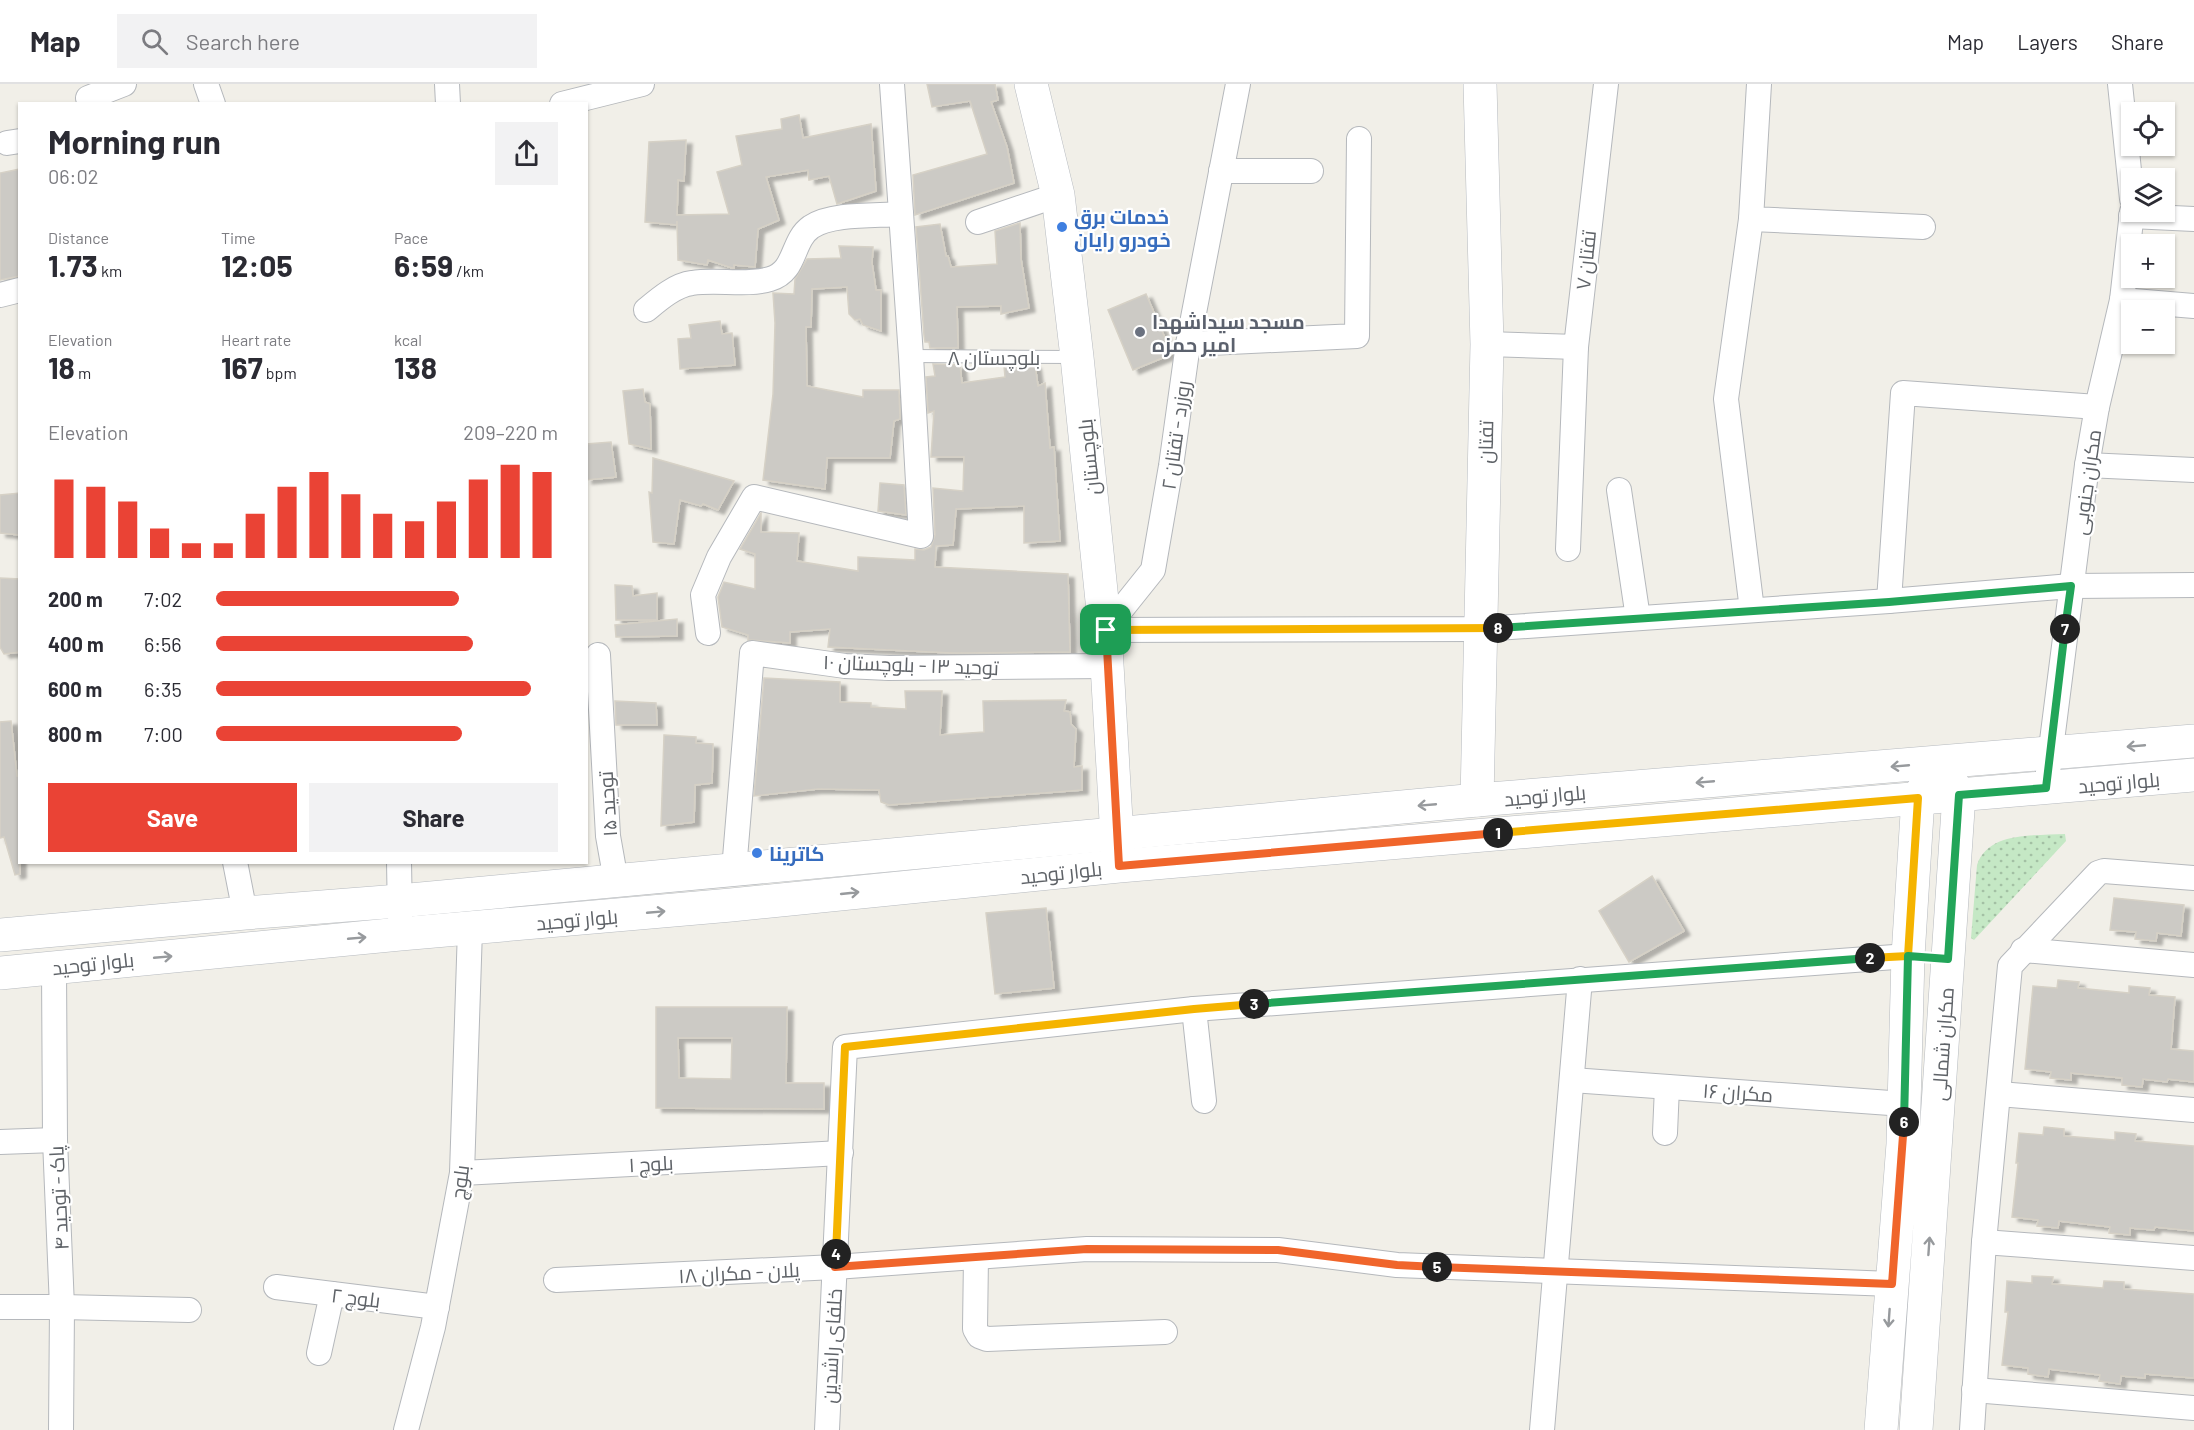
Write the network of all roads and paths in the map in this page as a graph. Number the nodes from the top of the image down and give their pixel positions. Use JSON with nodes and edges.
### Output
{"nodes":[{"id":1,"x":124,"y":84,"type":"edge"},
{"id":2,"x":206,"y":84,"type":"edge"},
{"id":3,"x":447,"y":84,"type":"edge"},
{"id":4,"x":642,"y":84,"type":"edge"},
{"id":5,"x":892,"y":84,"type":"edge"},
{"id":6,"x":1031,"y":84,"type":"edge"},
{"id":7,"x":1238,"y":84,"type":"edge"},
{"id":8,"x":1480,"y":84,"type":"edge"},
{"id":9,"x":1606,"y":84,"type":"edge"},
{"id":10,"x":1759,"y":84,"type":"edge"},
{"id":11,"x":2120,"y":84,"type":"edge"},
{"id":12,"x":88,"y":95,"type":"edge"},
{"id":13,"x":212,"y":102,"type":"edge"},
{"id":14,"x":448,"y":102,"type":"edge"},
{"id":15,"x":570,"y":102,"type":"edge"},
{"id":16,"x":1359,"y":139,"type":"dead end"},
{"id":17,"x":2128,"y":168,"type":"edge"},
{"id":18,"x":1221,"y":171,"type":"junction"},
{"id":19,"x":1311,"y":171,"type":"dead end"},
{"id":20,"x":1058,"y":195,"type":"junction"},
{"id":21,"x":901,"y":214,"type":"junction"},
{"id":22,"x":2175,"y":216,"type":"edge"},
{"id":23,"x":1751,"y":219,"type":"junction"},
{"id":24,"x":2194,"y":219,"type":"edge"},
{"id":25,"x":978,"y":222,"type":"dead end"},
{"id":26,"x":2131,"y":222,"type":"edge"},
{"id":27,"x":1923,"y":227,"type":"dead end"},
{"id":28,"x":18,"y":290,"type":"edge"},
{"id":29,"x":0,"y":295,"type":"edge"},
{"id":30,"x":2122,"y":300,"type":"edge"},
{"id":31,"x":2121,"y":304,"type":"edge"},
{"id":32,"x":2175,"y":304,"type":"edge"},
{"id":33,"x":2194,"y":306,"type":"edge"},
{"id":34,"x":646,"y":310,"type":"dead end"},
{"id":35,"x":1188,"y":344,"type":"junction"},
{"id":36,"x":1486,"y":344,"type":"junction"},
{"id":37,"x":1576,"y":347,"type":"junction"},
{"id":38,"x":911,"y":356,"type":"junction"},
{"id":39,"x":1077,"y":357,"type":"junction"},
{"id":40,"x":2097,"y":407,"type":"junction"},
{"id":41,"x":2087,"y":465,"type":"junction"},
{"id":42,"x":2194,"y":470,"type":"edge"},
{"id":43,"x":1619,"y":490,"type":"dead end"},
{"id":44,"x":1568,"y":549,"type":"dead end"},
{"id":45,"x":2194,"y":585,"type":"edge"},
{"id":46,"x":2071,"y":586,"type":"junction"},
{"id":47,"x":1889,"y":602,"type":"junction"},
{"id":48,"x":1752,"y":610,"type":"junction"},
{"id":49,"x":1638,"y":618,"type":"junction"},
{"id":50,"x":1482,"y":629,"type":"junction"},
{"id":51,"x":1106,"y":630,"type":"junction"},
{"id":52,"x":708,"y":633,"type":"dead end"},
{"id":53,"x":598,"y":655,"type":"dead end"},
{"id":54,"x":1108,"y":666,"type":"junction"},
{"id":55,"x":2194,"y":741,"type":"edge"},
{"id":56,"x":2050,"y":754,"type":"junction"},
{"id":57,"x":1940,"y":763,"type":"junction"},
{"id":58,"x":2194,"y":775,"type":"edge"},
{"id":59,"x":2046,"y":788,"type":"junction"},
{"id":60,"x":1959,"y":795,"type":"junction"},
{"id":61,"x":1918,"y":798,"type":"junction"},
{"id":62,"x":1478,"y":800,"type":"junction"},
{"id":63,"x":1117,"y":834,"type":"junction"},
{"id":64,"x":236,"y":864,"type":"edge"},
{"id":65,"x":399,"y":864,"type":"edge"},
{"id":66,"x":1119,"y":866,"type":"junction"},
{"id":67,"x":734,"y":870,"type":"junction"},
{"id":68,"x":2194,"y":878,"type":"edge"},
{"id":69,"x":616,"y":881,"type":"junction"},
{"id":70,"x":399,"y":901,"type":"junction"},
{"id":71,"x":245,"y":913,"type":"junction"},
{"id":72,"x":470,"y":929,"type":"junction"},
{"id":73,"x":400,"y":934,"type":"junction"},
{"id":74,"x":0,"y":935,"type":"edge"},
{"id":75,"x":2023,"y":950,"type":"junction"},
{"id":76,"x":1908,"y":956,"type":"junction"},
{"id":77,"x":1948,"y":959,"type":"junction"},
{"id":78,"x":2194,"y":965,"type":"edge"},
{"id":79,"x":54,"y":967,"type":"junction"},
{"id":80,"x":0,"y":973,"type":"edge"},
{"id":81,"x":1580,"y":979,"type":"junction"},
{"id":82,"x":1194,"y":1009,"type":"junction"},
{"id":83,"x":1572,"y":1080,"type":"junction"},
{"id":84,"x":1667,"y":1087,"type":"junction"},
{"id":85,"x":1999,"y":1094,"type":"junction"},
{"id":86,"x":1204,"y":1101,"type":"dead end"},
{"id":87,"x":1904,"y":1104,"type":"junction"},
{"id":88,"x":2194,"y":1110,"type":"edge"},
{"id":89,"x":1665,"y":1133,"type":"dead end"},
{"id":90,"x":55,"y":1140,"type":"junction"},
{"id":91,"x":0,"y":1142,"type":"edge"},
{"id":92,"x":841,"y":1153,"type":"junction"},
{"id":93,"x":462,"y":1173,"type":"junction"},
{"id":94,"x":1984,"y":1242,"type":"junction"},
{"id":95,"x":976,"y":1257,"type":"junction"},
{"id":96,"x":2194,"y":1258,"type":"edge"},
{"id":97,"x":835,"y":1267,"type":"junction"},
{"id":98,"x":1556,"y":1271,"type":"junction"},
{"id":99,"x":556,"y":1280,"type":"dead end"},
{"id":100,"x":1892,"y":1284,"type":"junction"},
{"id":101,"x":276,"y":1287,"type":"dead end"},
{"id":102,"x":332,"y":1294,"type":"junction"},
{"id":103,"x":0,"y":1307,"type":"edge"},
{"id":104,"x":62,"y":1307,"type":"junction"},
{"id":105,"x":436,"y":1307,"type":"junction"},
{"id":106,"x":189,"y":1310,"type":"dead end"},
{"id":107,"x":1165,"y":1332,"type":"dead end"},
{"id":108,"x":319,"y":1353,"type":"dead end"},
{"id":109,"x":1974,"y":1390,"type":"junction"},
{"id":110,"x":2194,"y":1408,"type":"edge"},
{"id":111,"x":61,"y":1430,"type":"edge"},
{"id":112,"x":406,"y":1430,"type":"edge"},
{"id":113,"x":827,"y":1430,"type":"edge"},
{"id":114,"x":1542,"y":1430,"type":"edge"},
{"id":115,"x":1881,"y":1430,"type":"edge"},
{"id":116,"x":1916,"y":1430,"type":"edge"},
{"id":117,"x":1971,"y":1430,"type":"edge"}],
"edges":[{"from":1,"to":12,"type":"street"},
{"from":2,"to":13,"type":"street"},
{"from":3,"to":14,"type":"street"},
{"from":4,"to":15,"type":"street"},
{"from":5,"to":21,"type":"street"},
{"from":6,"to":20,"type":"main road","name":"بلوچستان"},
{"from":7,"to":18,"type":"street","name":"روزرد - تفتان ۲"},
{"from":8,"to":36,"type":"main road","name":"تفتان"},
{"from":9,"to":37,"type":"street","name":"تفتان ۷"},
{"from":10,"to":23,"type":"street"},
{"from":11,"to":17,"type":"street","name":"مکران جنوبی"},
{"from":16,"to":35,"type":"street"},
{"from":18,"to":19,"type":"street"},
{"from":18,"to":35,"type":"street","name":"روزرد - تفتان ۲"},
{"from":20,"to":25,"type":"street"},
{"from":20,"to":39,"type":"main road","name":"بلوچستان"},
{"from":21,"to":34,"type":"street"},
{"from":21,"to":38,"type":"street"},
{"from":22,"to":24,"type":"street"},
{"from":23,"to":27,"type":"street"},
{"from":23,"to":48,"type":"street"},
{"from":26,"to":30,"type":"street","name":"مکران جنوبی"},
{"from":28,"to":29,"type":"street"},
{"from":31,"to":40,"type":"street","name":"مکران جنوبی"},
{"from":32,"to":33,"type":"street"},
{"from":35,"to":51,"type":"street","name":"روزرد - تفتان ۲"},
{"from":36,"to":37,"type":"street"},
{"from":36,"to":50,"type":"main road","name":"تفتان"},
{"from":37,"to":44,"type":"street","name":"تفتان ۷"},
{"from":38,"to":39,"type":"lane","name":"بلوچستان ۸"},
{"from":38,"to":52,"type":"street"},
{"from":39,"to":51,"type":"main road","name":"بلوچستان"},
{"from":40,"to":41,"type":"street","name":"مکران جنوبی"},
{"from":40,"to":47,"type":"street"},
{"from":41,"to":42,"type":"street"},
{"from":41,"to":46,"type":"street","name":"مکران جنوبی"},
{"from":43,"to":49,"type":"street"},
{"from":45,"to":46,"type":"street"},
{"from":46,"to":47,"type":"street"},
{"from":46,"to":56,"type":"street","name":"مکران جنوبی"},
{"from":47,"to":48,"type":"street"},
{"from":48,"to":49,"type":"street"},
{"from":49,"to":50,"type":"street"},
{"from":50,"to":51,"type":"street"},
{"from":50,"to":62,"type":"main road","name":"تفتان"},
{"from":51,"to":54,"type":"main road","name":"بلوچستان"},
{"from":53,"to":69,"type":"street","name":"توحید ۱۵"},
{"from":54,"to":63,"type":"main road","name":"بلوچستان"},
{"from":54,"to":67,"type":"street","name":"توحید ۱۳ - بلوچستان ۱۰"},
{"from":55,"to":56,"type":"main road","name":"بلوار توحید","one_way":true},
{"from":56,"to":57,"type":"main road","name":"بلوار توحید"},
{"from":56,"to":59,"type":"street","name":"مکران جنوبی"},
{"from":57,"to":60,"type":"main road"},
{"from":57,"to":61,"type":"main road","name":"مکران شمالی"},
{"from":57,"to":62,"type":"main road","name":"بلوار توحید","one_way":true},
{"from":58,"to":59,"type":"main road","name":"بلوار توحید"},
{"from":59,"to":60,"type":"main road","name":"بلوار توحید"},
{"from":60,"to":61,"type":"main road","name":"بلوار توحید"},
{"from":60,"to":77,"type":"main road","name":"مکران شمالی"},
{"from":61,"to":66,"type":"main road","name":"بلوار توحید"},
{"from":61,"to":76,"type":"main road","name":"مکران شمالی"},
{"from":62,"to":63,"type":"main road","name":"بلوار توحید","one_way":true},
{"from":63,"to":66,"type":"main road","name":"بلوچستان"},
{"from":63,"to":67,"type":"main road","name":"بلوار توحید"},
{"from":64,"to":71,"type":"street"},
{"from":65,"to":70,"type":"street"},
{"from":72,"to":66,"type":"main road","name":"بلوار توحید","one_way":true},
{"from":67,"to":69,"type":"main road","name":"بلوار توحید"},
{"from":68,"to":75,"type":"street"},
{"from":69,"to":70,"type":"main road","name":"بلوار توحید"},
{"from":70,"to":71,"type":"main road","name":"بلوار توحید"},
{"from":70,"to":73,"type":"street"},
{"from":71,"to":74,"type":"main road","name":"بلوار توحید"},
{"from":72,"to":73,"type":"main road","name":"بلوار توحید"},
{"from":72,"to":93,"type":"street","name":"بلوچ"},
{"from":79,"to":73,"type":"main road","name":"بلوار توحید","one_way":true},
{"from":75,"to":78,"type":"street"},
{"from":75,"to":85,"type":"street"},
{"from":76,"to":77,"type":"main road"},
{"from":76,"to":81,"type":"street"},
{"from":76,"to":87,"type":"main road","name":"مکران شمالی"},
{"from":116,"to":77,"type":"main road","name":"مکران شمالی","one_way":true},
{"from":79,"to":80,"type":"main road","name":"بلوار توحید"},
{"from":79,"to":90,"type":"street","name":"پاک - توحید ۴"},
{"from":81,"to":82,"type":"street"},
{"from":81,"to":83,"type":"street"},
{"from":82,"to":86,"type":"street"},
{"from":82,"to":92,"type":"street","name":"خلفای راشدین"},
{"from":83,"to":84,"type":"street","name":"مکران ۱۶"},
{"from":83,"to":98,"type":"street"},
{"from":84,"to":87,"type":"street","name":"مکران ۱۶"},
{"from":84,"to":89,"type":"street"},
{"from":85,"to":88,"type":"street"},
{"from":85,"to":94,"type":"street"},
{"from":87,"to":100,"type":"main road","name":"مکران شمالی"},
{"from":90,"to":91,"type":"street"},
{"from":90,"to":104,"type":"street","name":"پاک - توحید ۴"},
{"from":92,"to":93,"type":"street","name":"بلوچ ۱"},
{"from":92,"to":97,"type":"street","name":"خلفای راشدین"},
{"from":93,"to":105,"type":"street","name":"بلوچ"},
{"from":94,"to":96,"type":"street"},
{"from":94,"to":109,"type":"street"},
{"from":95,"to":97,"type":"street","name":"پلان - مکران ۱۸"},
{"from":95,"to":98,"type":"street","name":"پلان - مکران ۱۸"},
{"from":95,"to":107,"type":"street"},
{"from":97,"to":99,"type":"street","name":"پلان - مکران ۱۸"},
{"from":97,"to":113,"type":"street","name":"خلفای راشدین"},
{"from":98,"to":100,"type":"street","name":"پلان - مکران ۱۸"},
{"from":98,"to":114,"type":"street"},
{"from":100,"to":115,"type":"main road","name":"مکران شمالی","one_way":true},
{"from":101,"to":102,"type":"street","name":"بلوچ ۲"},
{"from":102,"to":105,"type":"street","name":"بلوچ ۲"},
{"from":102,"to":108,"type":"street"},
{"from":103,"to":104,"type":"street"},
{"from":104,"to":106,"type":"street"},
{"from":104,"to":111,"type":"street","name":"پاک - توحید ۴"},
{"from":105,"to":112,"type":"street","name":"بلوچ"},
{"from":109,"to":110,"type":"street"},
{"from":109,"to":117,"type":"street"}]}
